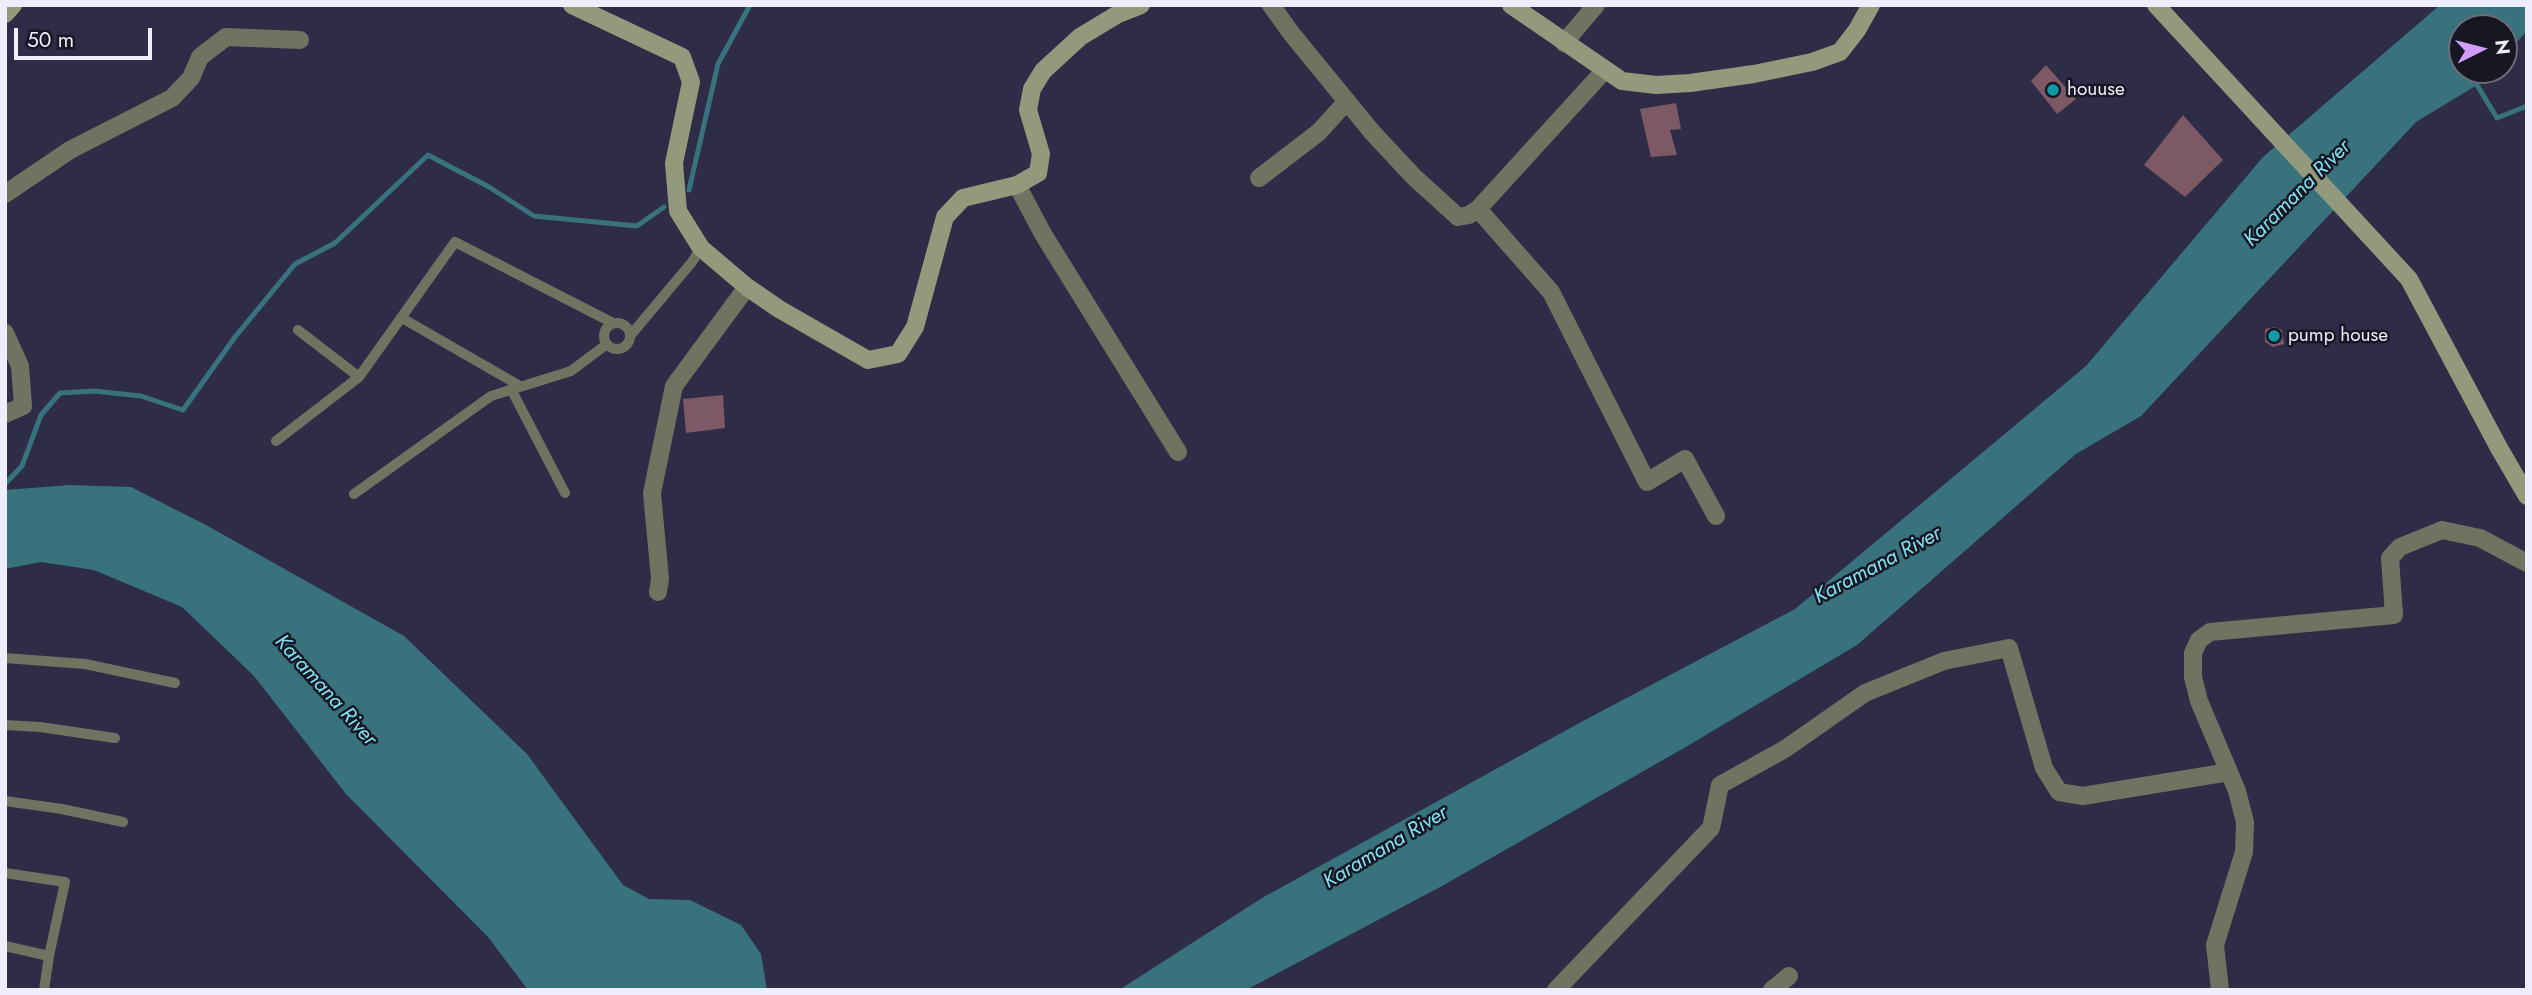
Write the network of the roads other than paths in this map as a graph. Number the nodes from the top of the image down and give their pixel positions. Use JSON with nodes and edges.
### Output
{"nodes":[{"id":1,"x":13,"y":5,"type":"edge"},
{"id":2,"x":572,"y":5,"type":"edge"},
{"id":3,"x":1141,"y":5,"type":"edge"},
{"id":4,"x":1271,"y":5,"type":"edge"},
{"id":5,"x":1511,"y":5,"type":"edge"},
{"id":6,"x":1596,"y":5,"type":"edge"},
{"id":7,"x":1871,"y":5,"type":"edge"},
{"id":8,"x":2156,"y":5,"type":"edge"},
{"id":9,"x":5,"y":14,"type":"edge"},
{"id":10,"x":300,"y":40,"type":"dead end"},
{"id":11,"x":1564,"y":43,"type":"junction"},
{"id":12,"x":1604,"y":71,"type":"junction"},
{"id":13,"x":1347,"y":101,"type":"junction"},
{"id":14,"x":1259,"y":178,"type":"dead end"},
{"id":15,"x":1017,"y":184,"type":"junction"},
{"id":16,"x":5,"y":194,"type":"edge"},
{"id":17,"x":1478,"y":209,"type":"junction"},
{"id":18,"x":701,"y":248,"type":"junction"},
{"id":19,"x":747,"y":287,"type":"junction"},
{"id":20,"x":402,"y":318,"type":"junction"},
{"id":21,"x":613,"y":323,"type":"junction"},
{"id":22,"x":298,"y":330,"type":"dead end"},
{"id":23,"x":5,"y":333,"type":"edge"},
{"id":24,"x":630,"y":336,"type":"junction"},
{"id":25,"x":607,"y":344,"type":"junction"},
{"id":26,"x":359,"y":377,"type":"junction"},
{"id":27,"x":515,"y":387,"type":"junction"},
{"id":28,"x":5,"y":414,"type":"edge"},
{"id":29,"x":276,"y":441,"type":"dead end"},
{"id":30,"x":1178,"y":452,"type":"dead end"},
{"id":31,"x":565,"y":493,"type":"dead end"},
{"id":32,"x":354,"y":494,"type":"dead end"},
{"id":33,"x":2527,"y":496,"type":"edge"},
{"id":34,"x":1716,"y":516,"type":"dead end"},
{"id":35,"x":2527,"y":562,"type":"edge"},
{"id":36,"x":658,"y":592,"type":"dead end"},
{"id":37,"x":5,"y":657,"type":"edge"},
{"id":38,"x":175,"y":683,"type":"dead end"},
{"id":39,"x":5,"y":725,"type":"edge"},
{"id":40,"x":115,"y":738,"type":"dead end"},
{"id":41,"x":2229,"y":772,"type":"junction"},
{"id":42,"x":5,"y":801,"type":"edge"},
{"id":43,"x":123,"y":822,"type":"dead end"},
{"id":44,"x":5,"y":873,"type":"edge"},
{"id":45,"x":5,"y":946,"type":"edge"},
{"id":46,"x":49,"y":956,"type":"junction"},
{"id":47,"x":1789,"y":976,"type":"dead end"},
{"id":48,"x":44,"y":990,"type":"edge"},
{"id":49,"x":1556,"y":990,"type":"edge"},
{"id":50,"x":1772,"y":990,"type":"edge"},
{"id":51,"x":2220,"y":990,"type":"edge"}],
"edges":[{"from":1,"to":9,"type":"street"},
{"from":2,"to":18,"type":"street"},
{"from":3,"to":15,"type":"street"},
{"from":4,"to":13,"type":"street"},
{"from":5,"to":11,"type":"street"},
{"from":6,"to":11,"type":"street"},
{"from":7,"to":12,"type":"street"},
{"from":8,"to":33,"type":"street"},
{"from":10,"to":16,"type":"street"},
{"from":11,"to":12,"type":"street"},
{"from":12,"to":17,"type":"street"},
{"from":13,"to":14,"type":"street"},
{"from":13,"to":17,"type":"street"},
{"from":15,"to":19,"type":"street"},
{"from":15,"to":30,"type":"street"},
{"from":17,"to":34,"type":"street"},
{"from":18,"to":19,"type":"street"},
{"from":18,"to":24,"type":"lane"},
{"from":19,"to":36,"type":"street"},
{"from":20,"to":21,"type":"lane"},
{"from":20,"to":26,"type":"lane"},
{"from":20,"to":27,"type":"lane"},
{"from":21,"to":24,"type":"lane"},
{"from":21,"to":25,"type":"lane"},
{"from":22,"to":26,"type":"lane"},
{"from":23,"to":28,"type":"street"},
{"from":24,"to":25,"type":"lane"},
{"from":25,"to":27,"type":"lane"},
{"from":26,"to":29,"type":"lane"},
{"from":27,"to":31,"type":"lane"},
{"from":27,"to":32,"type":"lane"},
{"from":35,"to":41,"type":"street"},
{"from":37,"to":38,"type":"lane"},
{"from":39,"to":40,"type":"lane"},
{"from":41,"to":49,"type":"street"},
{"from":41,"to":51,"type":"street"},
{"from":42,"to":43,"type":"lane"},
{"from":44,"to":46,"type":"lane"},
{"from":45,"to":46,"type":"lane"},
{"from":46,"to":48,"type":"lane"},
{"from":47,"to":50,"type":"street"}]}
